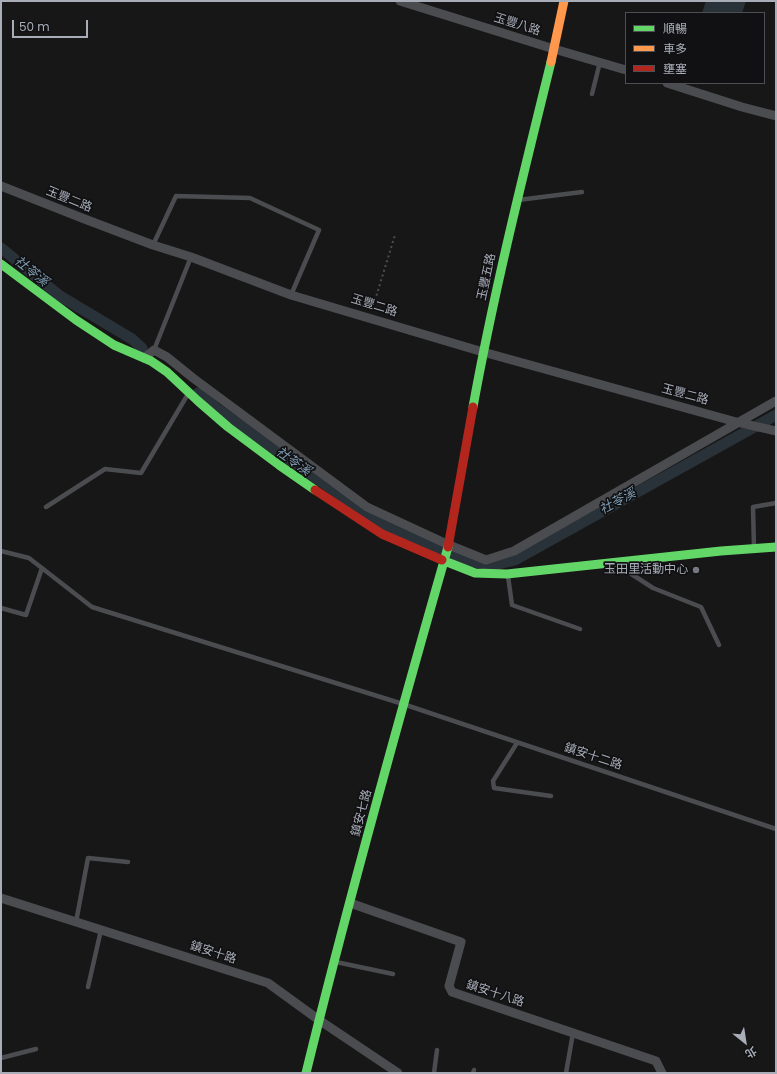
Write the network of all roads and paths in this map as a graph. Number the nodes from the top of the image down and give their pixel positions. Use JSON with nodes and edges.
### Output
{"nodes":[{"id":1,"x":400,"y":1,"type":"edge"},
{"id":2,"x":564,"y":1,"type":"edge"},
{"id":3,"x":554,"y":49,"type":"junction"},
{"id":4,"x":600,"y":62,"type":"junction"},
{"id":5,"x":625,"y":70,"type":"edge"},
{"id":6,"x":670,"y":84,"type":"edge"},
{"id":7,"x":592,"y":94,"type":"dead end"},
{"id":8,"x":776,"y":116,"type":"edge"},
{"id":9,"x":1,"y":186,"type":"edge"},
{"id":10,"x":582,"y":192,"type":"dead end"},
{"id":11,"x":517,"y":201,"type":"junction"},
{"id":12,"x":395,"y":235,"type":"dead end"},
{"id":13,"x":153,"y":245,"type":"junction"},
{"id":14,"x":191,"y":257,"type":"junction"},
{"id":15,"x":1,"y":264,"type":"edge"},
{"id":16,"x":291,"y":294,"type":"junction"},
{"id":17,"x":370,"y":318,"type":"junction"},
{"id":18,"x":154,"y":350,"type":"junction"},
{"id":19,"x":483,"y":352,"type":"junction"},
{"id":20,"x":144,"y":358,"type":"junction"},
{"id":21,"x":188,"y":393,"type":"junction"},
{"id":22,"x":776,"y":401,"type":"edge"},
{"id":23,"x":738,"y":422,"type":"junction"},
{"id":24,"x":776,"y":423,"type":"edge"},
{"id":25,"x":763,"y":428,"type":"junction"},
{"id":26,"x":776,"y":431,"type":"edge"},
{"id":27,"x":776,"y":503,"type":"edge"},
{"id":28,"x":46,"y":507,"type":"dead end"},
{"id":29,"x":449,"y":545,"type":"junction"},
{"id":30,"x":776,"y":548,"type":"edge"},
{"id":31,"x":754,"y":549,"type":"junction"},
{"id":32,"x":1,"y":551,"type":"edge"},
{"id":33,"x":444,"y":561,"type":"junction"},
{"id":34,"x":613,"y":562,"type":"junction"},
{"id":35,"x":42,"y":568,"type":"junction"},
{"id":36,"x":507,"y":574,"type":"junction"},
{"id":37,"x":1,"y":608,"type":"edge"},
{"id":38,"x":580,"y":629,"type":"dead end"},
{"id":39,"x":719,"y":645,"type":"dead end"},
{"id":40,"x":403,"y":704,"type":"junction"},
{"id":41,"x":517,"y":743,"type":"junction"},
{"id":42,"x":551,"y":796,"type":"dead end"},
{"id":43,"x":776,"y":829,"type":"edge"},
{"id":44,"x":128,"y":862,"type":"dead end"},
{"id":45,"x":1,"y":898,"type":"edge"},
{"id":46,"x":350,"y":903,"type":"junction"},
{"id":47,"x":76,"y":922,"type":"junction"},
{"id":48,"x":101,"y":930,"type":"junction"},
{"id":49,"x":334,"y":962,"type":"junction"},
{"id":50,"x":393,"y":974,"type":"dead end"},
{"id":51,"x":88,"y":987,"type":"dead end"},
{"id":52,"x":319,"y":1020,"type":"junction"},
{"id":53,"x":573,"y":1033,"type":"junction"},
{"id":54,"x":36,"y":1050,"type":"dead end"},
{"id":55,"x":438,"y":1050,"type":"dead end"},
{"id":56,"x":1,"y":1058,"type":"edge"},
{"id":57,"x":306,"y":1073,"type":"edge"},
{"id":58,"x":398,"y":1073,"type":"edge"},
{"id":59,"x":434,"y":1073,"type":"edge"},
{"id":60,"x":566,"y":1073,"type":"edge"},
{"id":61,"x":662,"y":1073,"type":"edge"}],
"edges":[{"from":1,"to":3,"type":"street","name":"玉豐八路"},
{"from":2,"to":3,"type":"street","name":"玉豐五路"},
{"from":3,"to":4,"type":"street","name":"玉豐八路"},
{"from":3,"to":11,"type":"street","name":"玉豐五路"},
{"from":4,"to":5,"type":"street","name":"玉豐八路"},
{"from":4,"to":7,"type":"lane"},
{"from":6,"to":8,"type":"street"},
{"from":9,"to":13,"type":"street","name":"玉豐二路"},
{"from":10,"to":11,"type":"lane"},
{"from":11,"to":19,"type":"street","name":"玉豐五路"},
{"from":12,"to":17,"type":"path"},
{"from":13,"to":14,"type":"street","name":"玉豐二路"},
{"from":13,"to":16,"type":"lane"},
{"from":14,"to":16,"type":"street","name":"玉豐二路"},
{"from":14,"to":18,"type":"lane"},
{"from":15,"to":20,"type":"street"},
{"from":16,"to":17,"type":"street","name":"玉豐二路"},
{"from":17,"to":19,"type":"street","name":"玉豐二路"},
{"from":18,"to":20,"type":"street"},
{"from":18,"to":29,"type":"street"},
{"from":19,"to":23,"type":"street","name":"玉豐二路"},
{"from":19,"to":29,"type":"street","name":"玉豐五路"},
{"from":20,"to":21,"type":"street"},
{"from":21,"to":28,"type":"lane"},
{"from":21,"to":33,"type":"street"},
{"from":22,"to":23,"type":"street"},
{"from":23,"to":25,"type":"street","name":"玉豐二路"},
{"from":23,"to":29,"type":"street"},
{"from":24,"to":25,"type":"street"},
{"from":25,"to":26,"type":"street"},
{"from":27,"to":31,"type":"lane"},
{"from":29,"to":33,"type":"street","name":"玉豐五路"},
{"from":30,"to":31,"type":"street"},
{"from":31,"to":34,"type":"street"},
{"from":32,"to":35,"type":"lane","name":"鎮安十二路"},
{"from":33,"to":36,"type":"street"},
{"from":33,"to":40,"type":"street","name":"鎮安七路"},
{"from":34,"to":36,"type":"street"},
{"from":34,"to":39,"type":"lane"},
{"from":35,"to":37,"type":"lane"},
{"from":35,"to":40,"type":"lane","name":"鎮安十二路"},
{"from":36,"to":38,"type":"lane"},
{"from":40,"to":41,"type":"lane","name":"鎮安十二路"},
{"from":40,"to":46,"type":"street","name":"鎮安七路"},
{"from":41,"to":42,"type":"lane"},
{"from":41,"to":43,"type":"lane","name":"鎮安十二路"},
{"from":44,"to":47,"type":"lane"},
{"from":45,"to":47,"type":"street","name":"鎮安十路"},
{"from":46,"to":49,"type":"street","name":"鎮安七路"},
{"from":46,"to":53,"type":"street","name":"鎮安十八路"},
{"from":47,"to":48,"type":"street","name":"鎮安十路"},
{"from":48,"to":51,"type":"lane"},
{"from":48,"to":52,"type":"street","name":"鎮安十路"},
{"from":49,"to":50,"type":"lane"},
{"from":49,"to":52,"type":"street","name":"鎮安七路"},
{"from":52,"to":57,"type":"street","name":"鎮安七路"},
{"from":52,"to":58,"type":"street","name":"鎮安十路"},
{"from":53,"to":60,"type":"lane"},
{"from":53,"to":61,"type":"street","name":"鎮安十八路"},
{"from":54,"to":56,"type":"lane"},
{"from":55,"to":59,"type":"lane"}]}
